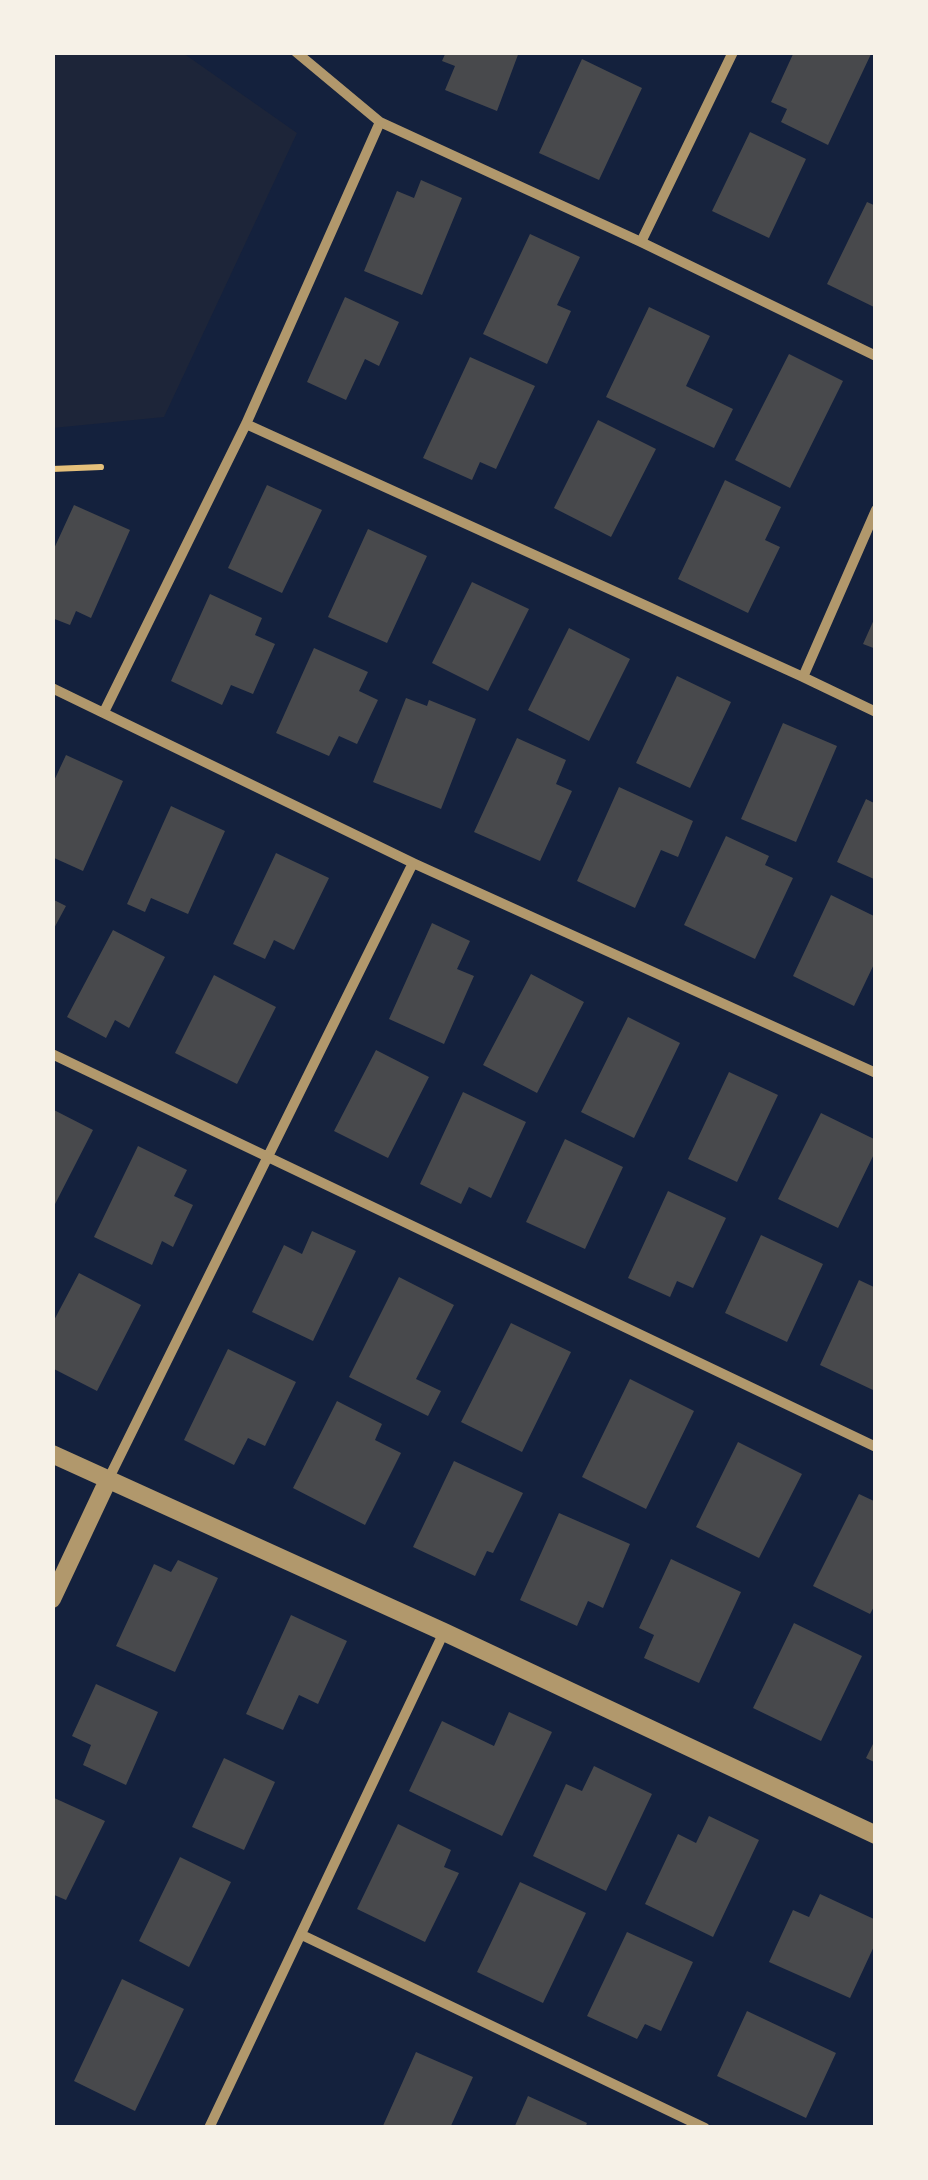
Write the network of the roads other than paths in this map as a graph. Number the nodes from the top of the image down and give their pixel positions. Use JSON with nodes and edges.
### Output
{"nodes":[{"id":1,"x":296,"y":52,"type":"edge"},
{"id":2,"x":733,"y":52,"type":"edge"},
{"id":3,"x":380,"y":122,"type":"junction"},
{"id":4,"x":642,"y":242,"type":"junction"},
{"id":5,"x":876,"y":356,"type":"edge"},
{"id":6,"x":246,"y":424,"type":"junction"},
{"id":7,"x":876,"y":510,"type":"edge"},
{"id":8,"x":803,"y":677,"type":"junction"},
{"id":9,"x":52,"y":688,"type":"edge"},
{"id":10,"x":104,"y":712,"type":"junction"},
{"id":11,"x":876,"y":712,"type":"edge"},
{"id":12,"x":413,"y":863,"type":"junction"},
{"id":13,"x":52,"y":1054,"type":"edge"},
{"id":14,"x":876,"y":1074,"type":"edge"},
{"id":15,"x":269,"y":1156,"type":"junction"},
{"id":16,"x":876,"y":1447,"type":"edge"},
{"id":17,"x":52,"y":1454,"type":"edge"},
{"id":18,"x":108,"y":1480,"type":"junction"},
{"id":19,"x":52,"y":1599,"type":"edge"},
{"id":20,"x":444,"y":1632,"type":"junction"},
{"id":21,"x":876,"y":1835,"type":"edge"},
{"id":22,"x":302,"y":1935,"type":"junction"},
{"id":23,"x":209,"y":2128,"type":"edge"},
{"id":24,"x":706,"y":2128,"type":"edge"}],
"edges":[{"from":1,"to":3,"type":"street"},
{"from":2,"to":4,"type":"street"},
{"from":3,"to":4,"type":"street"},
{"from":3,"to":6,"type":"street"},
{"from":4,"to":5,"type":"street"},
{"from":6,"to":8,"type":"street"},
{"from":6,"to":10,"type":"street"},
{"from":7,"to":8,"type":"street"},
{"from":8,"to":11,"type":"street"},
{"from":9,"to":10,"type":"street"},
{"from":10,"to":12,"type":"street"},
{"from":12,"to":14,"type":"street"},
{"from":12,"to":15,"type":"street"},
{"from":13,"to":15,"type":"street"},
{"from":15,"to":16,"type":"street"},
{"from":15,"to":18,"type":"street"},
{"from":17,"to":18,"type":"street"},
{"from":18,"to":19,"type":"street"},
{"from":18,"to":20,"type":"street"},
{"from":20,"to":21,"type":"street"},
{"from":20,"to":22,"type":"street"},
{"from":22,"to":23,"type":"street"},
{"from":22,"to":24,"type":"street"}]}
